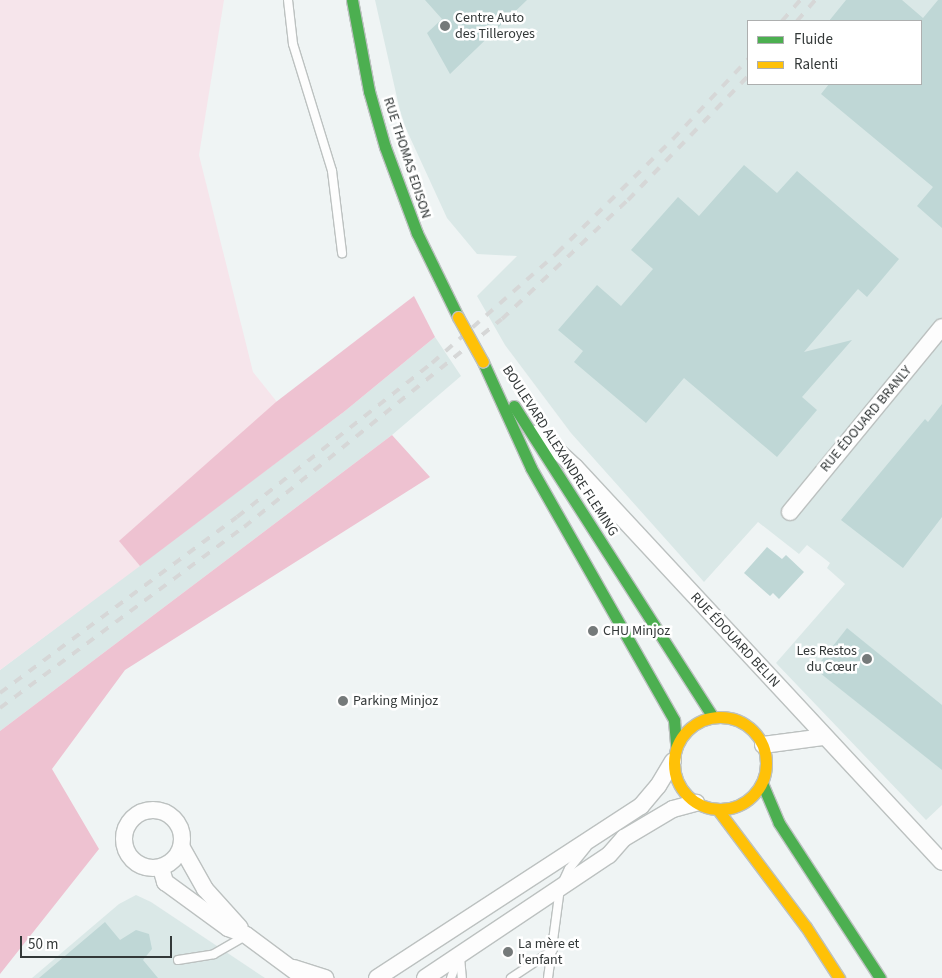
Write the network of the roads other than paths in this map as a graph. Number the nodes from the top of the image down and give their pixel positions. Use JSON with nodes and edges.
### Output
{"nodes":[{"id":1,"x":288,"y":0,"type":"edge"},
{"id":2,"x":352,"y":0,"type":"edge"},
{"id":3,"x":342,"y":253,"type":"dead end"},
{"id":4,"x":942,"y":327,"type":"edge"},
{"id":5,"x":483,"y":362,"type":"junction"},
{"id":6,"x":526,"y":421,"type":"junction"},
{"id":7,"x":790,"y":512,"type":"dead end"},
{"id":8,"x":713,"y":717,"type":"junction"},
{"id":9,"x":824,"y":737,"type":"junction"},
{"id":10,"x":763,"y":745,"type":"junction"},
{"id":11,"x":675,"y":753,"type":"junction"},
{"id":12,"x":762,"y":784,"type":"junction"},
{"id":13,"x":696,"y":804,"type":"junction"},
{"id":14,"x":718,"y":810,"type":"junction"},
{"id":15,"x":596,"y":837,"type":"junction"},
{"id":16,"x":182,"y":848,"type":"junction"},
{"id":17,"x":942,"y":862,"type":"edge"},
{"id":18,"x":160,"y":868,"type":"junction"},
{"id":19,"x":560,"y":888,"type":"junction"},
{"id":20,"x":465,"y":921,"type":"junction"},
{"id":21,"x":246,"y":935,"type":"junction"},
{"id":22,"x":553,"y":950,"type":"junction"},
{"id":23,"x":460,"y":954,"type":"junction"},
{"id":24,"x":178,"y":960,"type":"dead end"},
{"id":25,"x":299,"y":973,"type":"edge"},
{"id":26,"x":324,"y":978,"type":"edge"},
{"id":27,"x":377,"y":978,"type":"edge"},
{"id":28,"x":426,"y":978,"type":"edge"},
{"id":29,"x":451,"y":978,"type":"edge"},
{"id":30,"x":462,"y":978,"type":"edge"},
{"id":31,"x":511,"y":978,"type":"edge"},
{"id":32,"x":548,"y":978,"type":"edge"},
{"id":33,"x":839,"y":978,"type":"edge"},
{"id":34,"x":880,"y":978,"type":"edge"}],
"edges":[{"from":1,"to":3,"type":"lane"},
{"from":2,"to":5,"type":"street","name":"RUE THOMAS EDISON","bridge":true},
{"from":4,"to":7,"type":"street","name":"RUE ÉDOUARD BRANLY"},
{"from":5,"to":6,"type":"street","name":"BOULEVARD ALEXANDRE FLEMING"},
{"from":5,"to":11,"type":"street","name":"BOULEVARD ALEXANDRE FLEMING"},
{"from":6,"to":8,"type":"street","name":"BOULEVARD ALEXANDRE FLEMING"},
{"from":6,"to":9,"type":"street","name":"RUE ÉDOUARD BELIN"},
{"from":8,"to":10,"type":"street"},
{"from":8,"to":11,"type":"street"},
{"from":9,"to":10,"type":"street"},
{"from":9,"to":17,"type":"street","name":"RUE ÉDOUARD BELIN"},
{"from":10,"to":12,"type":"street"},
{"from":11,"to":13,"type":"street"},
{"from":11,"to":15,"type":"street"},
{"from":12,"to":14,"type":"street"},
{"from":12,"to":34,"type":"street"},
{"from":13,"to":14,"type":"street"},
{"from":13,"to":19,"type":"street"},
{"from":14,"to":33,"type":"street"},
{"from":15,"to":19,"type":"lane"},
{"from":15,"to":20,"type":"street"},
{"from":16,"to":18,"type":"street"},
{"from":16,"to":18,"type":"street"},
{"from":16,"to":21,"type":"street"},
{"from":18,"to":21,"type":"street"},
{"from":19,"to":22,"type":"lane"},
{"from":19,"to":23,"type":"street"},
{"from":20,"to":23,"type":"street"},
{"from":20,"to":27,"type":"street"},
{"from":21,"to":24,"type":"lane"},
{"from":21,"to":25,"type":"street"},
{"from":22,"to":31,"type":"lane"},
{"from":22,"to":32,"type":"lane"},
{"from":23,"to":28,"type":"street"},
{"from":23,"to":29,"type":"lane"},
{"from":23,"to":30,"type":"lane"},
{"from":25,"to":26,"type":"street"}]}
